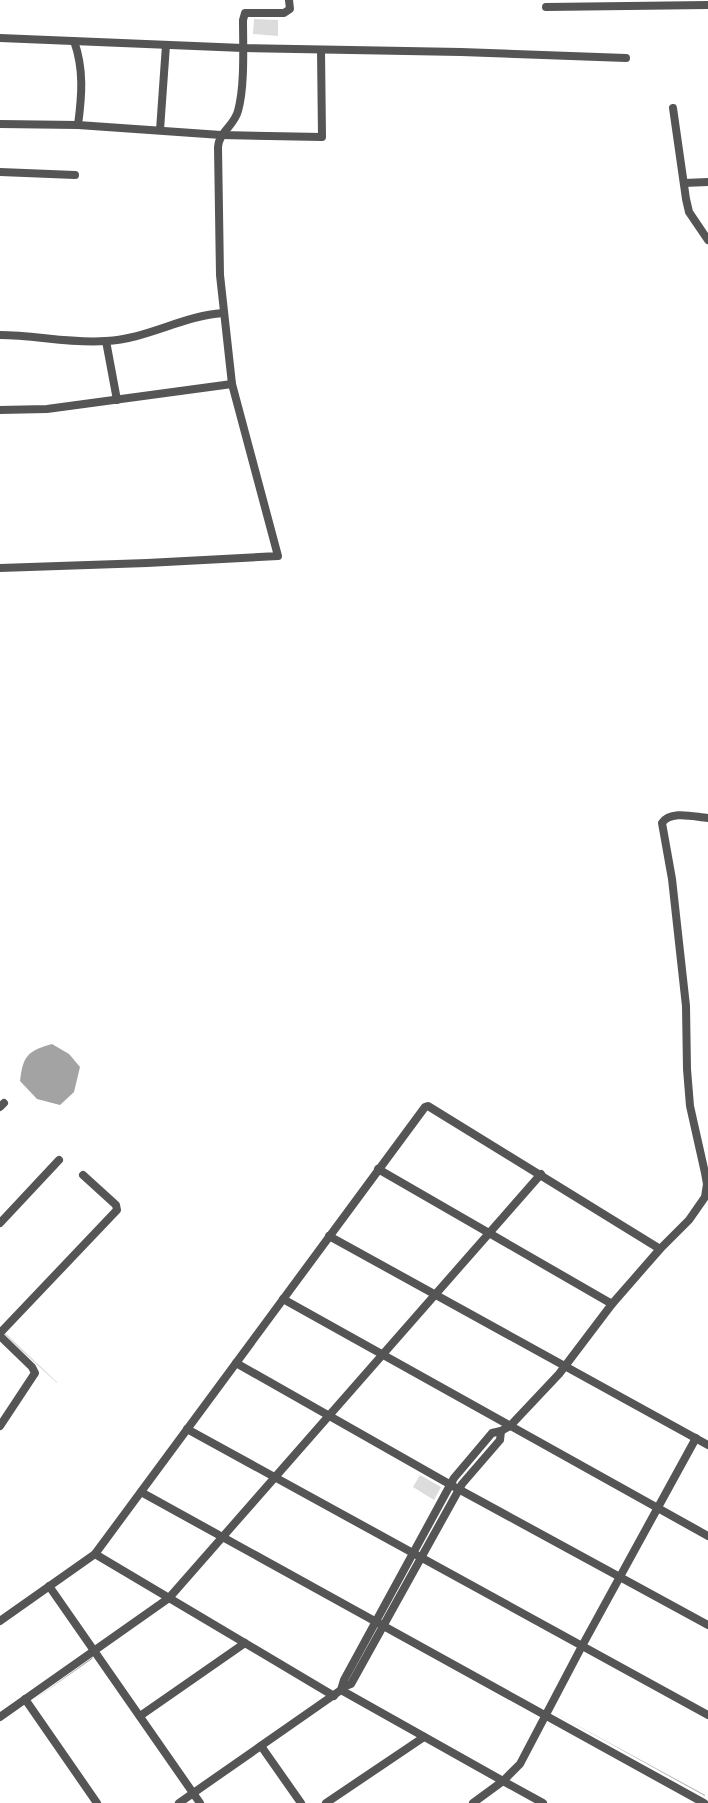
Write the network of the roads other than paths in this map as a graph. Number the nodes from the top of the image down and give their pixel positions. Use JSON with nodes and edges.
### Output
{"nodes":[{"id":1,"x":290,"y":0,"type":"edge"},
{"id":2,"x":670,"y":3,"type":"edge"},
{"id":3,"x":708,"y":5,"type":"edge"},
{"id":4,"x":546,"y":7,"type":"dead end"},
{"id":5,"x":0,"y":38,"type":"edge"},
{"id":6,"x":74,"y":41,"type":"junction"},
{"id":7,"x":166,"y":45,"type":"junction"},
{"id":8,"x":243,"y":48,"type":"junction"},
{"id":9,"x":321,"y":50,"type":"junction"},
{"id":10,"x":626,"y":58,"type":"dead end"},
{"id":11,"x":673,"y":108,"type":"dead end"},
{"id":12,"x":0,"y":124,"type":"edge"},
{"id":13,"x":78,"y":124,"type":"junction"},
{"id":14,"x":160,"y":130,"type":"junction"},
{"id":15,"x":221,"y":135,"type":"junction"},
{"id":16,"x":0,"y":172,"type":"edge"},
{"id":17,"x":75,"y":175,"type":"dead end"},
{"id":18,"x":708,"y":182,"type":"edge"},
{"id":19,"x":684,"y":183,"type":"junction"},
{"id":20,"x":708,"y":240,"type":"edge"},
{"id":21,"x":223,"y":313,"type":"junction"},
{"id":22,"x":0,"y":334,"type":"edge"},
{"id":23,"x":106,"y":341,"type":"junction"},
{"id":24,"x":232,"y":384,"type":"junction"},
{"id":25,"x":117,"y":400,"type":"junction"},
{"id":26,"x":0,"y":410,"type":"edge"},
{"id":27,"x":0,"y":568,"type":"edge"},
{"id":28,"x":708,"y":818,"type":"edge"},
{"id":29,"x":59,"y":1160,"type":"dead end"},
{"id":30,"x":378,"y":1169,"type":"junction"},
{"id":31,"x":541,"y":1174,"type":"junction"},
{"id":32,"x":83,"y":1175,"type":"dead end"},
{"id":33,"x":0,"y":1223,"type":"edge"},
{"id":34,"x":489,"y":1233,"type":"junction"},
{"id":35,"x":329,"y":1236,"type":"junction"},
{"id":36,"x":660,"y":1249,"type":"junction"},
{"id":37,"x":435,"y":1294,"type":"junction"},
{"id":38,"x":283,"y":1299,"type":"junction"},
{"id":39,"x":612,"y":1304,"type":"junction"},
{"id":40,"x":0,"y":1335,"type":"edge"},
{"id":41,"x":382,"y":1355,"type":"junction"},
{"id":42,"x":236,"y":1363,"type":"junction"},
{"id":43,"x":566,"y":1366,"type":"junction"},
{"id":44,"x":330,"y":1415,"type":"junction"},
{"id":45,"x":0,"y":1426,"type":"edge"},
{"id":46,"x":510,"y":1426,"type":"junction"},
{"id":47,"x":187,"y":1429,"type":"junction"},
{"id":48,"x":696,"y":1438,"type":"junction"},
{"id":49,"x":708,"y":1445,"type":"edge"},
{"id":50,"x":276,"y":1478,"type":"junction"},
{"id":51,"x":455,"y":1487,"type":"junction"},
{"id":52,"x":141,"y":1492,"type":"junction"},
{"id":53,"x":658,"y":1508,"type":"junction"},
{"id":54,"x":708,"y":1536,"type":"edge"},
{"id":55,"x":223,"y":1538,"type":"junction"},
{"id":56,"x":95,"y":1554,"type":"junction"},
{"id":57,"x":417,"y":1556,"type":"junction"},
{"id":58,"x":620,"y":1577,"type":"junction"},
{"id":59,"x":49,"y":1586,"type":"junction"},
{"id":60,"x":169,"y":1598,"type":"junction"},
{"id":61,"x":0,"y":1621,"type":"edge"},
{"id":62,"x":379,"y":1625,"type":"junction"},
{"id":63,"x":708,"y":1625,"type":"edge"},
{"id":64,"x":245,"y":1643,"type":"junction"},
{"id":65,"x":582,"y":1646,"type":"junction"},
{"id":66,"x":94,"y":1650,"type":"junction"},
{"id":67,"x":339,"y":1691,"type":"junction"},
{"id":68,"x":25,"y":1699,"type":"junction"},
{"id":69,"x":708,"y":1715,"type":"edge"},
{"id":70,"x":140,"y":1716,"type":"junction"},
{"id":71,"x":545,"y":1716,"type":"junction"},
{"id":72,"x":0,"y":1717,"type":"edge"},
{"id":73,"x":424,"y":1737,"type":"junction"},
{"id":74,"x":261,"y":1746,"type":"junction"},
{"id":75,"x":503,"y":1780,"type":"junction"},
{"id":76,"x":193,"y":1793,"type":"junction"},
{"id":77,"x":98,"y":1803,"type":"edge"},
{"id":78,"x":179,"y":1803,"type":"edge"},
{"id":79,"x":200,"y":1803,"type":"edge"},
{"id":80,"x":301,"y":1803,"type":"edge"},
{"id":81,"x":326,"y":1803,"type":"edge"},
{"id":82,"x":472,"y":1803,"type":"edge"},
{"id":83,"x":543,"y":1803,"type":"edge"},
{"id":84,"x":704,"y":1803,"type":"edge"}],
"edges":[{"from":1,"to":8,"type":"street"},
{"from":2,"to":3,"type":"street"},
{"from":2,"to":4,"type":"street"},
{"from":5,"to":6,"type":"street"},
{"from":6,"to":7,"type":"street"},
{"from":6,"to":13,"type":"street"},
{"from":7,"to":8,"type":"street"},
{"from":7,"to":14,"type":"street"},
{"from":8,"to":9,"type":"street"},
{"from":8,"to":15,"type":"street"},
{"from":9,"to":10,"type":"street"},
{"from":9,"to":15,"type":"street"},
{"from":11,"to":19,"type":"street"},
{"from":12,"to":13,"type":"street"},
{"from":13,"to":14,"type":"street"},
{"from":14,"to":15,"type":"street"},
{"from":15,"to":21,"type":"street"},
{"from":16,"to":17,"type":"street"},
{"from":18,"to":19,"type":"street"},
{"from":19,"to":20,"type":"street"},
{"from":21,"to":23,"type":"street"},
{"from":21,"to":24,"type":"street"},
{"from":22,"to":23,"type":"street"},
{"from":23,"to":25,"type":"street"},
{"from":24,"to":25,"type":"street"},
{"from":24,"to":27,"type":"street"},
{"from":25,"to":26,"type":"street"},
{"from":28,"to":36,"type":"street"},
{"from":29,"to":33,"type":"street"},
{"from":30,"to":31,"type":"street"},
{"from":30,"to":34,"type":"street"},
{"from":30,"to":35,"type":"street"},
{"from":31,"to":34,"type":"street"},
{"from":31,"to":36,"type":"street"},
{"from":32,"to":40,"type":"street"},
{"from":34,"to":37,"type":"street"},
{"from":34,"to":39,"type":"street"},
{"from":35,"to":37,"type":"street"},
{"from":35,"to":38,"type":"street"},
{"from":36,"to":39,"type":"street"},
{"from":37,"to":41,"type":"street"},
{"from":37,"to":43,"type":"street"},
{"from":38,"to":41,"type":"street"},
{"from":38,"to":42,"type":"street"},
{"from":39,"to":43,"type":"street"},
{"from":40,"to":45,"type":"street"},
{"from":41,"to":44,"type":"street"},
{"from":41,"to":46,"type":"street"},
{"from":42,"to":44,"type":"street"},
{"from":42,"to":47,"type":"street"},
{"from":43,"to":46,"type":"street"},
{"from":43,"to":48,"type":"street"},
{"from":44,"to":50,"type":"street"},
{"from":44,"to":51,"type":"street"},
{"from":46,"to":51,"type":"street"},
{"from":46,"to":53,"type":"street"},
{"from":47,"to":50,"type":"street"},
{"from":47,"to":52,"type":"street"},
{"from":48,"to":49,"type":"street"},
{"from":48,"to":53,"type":"street"},
{"from":50,"to":55,"type":"street"},
{"from":50,"to":57,"type":"street"},
{"from":51,"to":57,"type":"street"},
{"from":51,"to":58,"type":"street"},
{"from":52,"to":55,"type":"street"},
{"from":52,"to":56,"type":"street"},
{"from":53,"to":54,"type":"street"},
{"from":53,"to":58,"type":"street"},
{"from":55,"to":60,"type":"street"},
{"from":55,"to":62,"type":"street"},
{"from":56,"to":59,"type":"street"},
{"from":56,"to":60,"type":"street"},
{"from":57,"to":62,"type":"street"},
{"from":57,"to":65,"type":"street"},
{"from":58,"to":63,"type":"street"},
{"from":58,"to":65,"type":"street"},
{"from":59,"to":61,"type":"street"},
{"from":59,"to":66,"type":"street"},
{"from":60,"to":64,"type":"street"},
{"from":60,"to":66,"type":"street"},
{"from":62,"to":67,"type":"street"},
{"from":62,"to":71,"type":"street"},
{"from":64,"to":67,"type":"street"},
{"from":64,"to":70,"type":"street"},
{"from":65,"to":69,"type":"street"},
{"from":65,"to":71,"type":"street"},
{"from":66,"to":68,"type":"street"},
{"from":66,"to":70,"type":"street"},
{"from":67,"to":73,"type":"street"},
{"from":67,"to":74,"type":"street"},
{"from":68,"to":72,"type":"street"},
{"from":68,"to":77,"type":"street"},
{"from":70,"to":76,"type":"street"},
{"from":71,"to":75,"type":"street"},
{"from":71,"to":84,"type":"street"},
{"from":73,"to":75,"type":"street"},
{"from":73,"to":81,"type":"street"},
{"from":74,"to":76,"type":"street"},
{"from":74,"to":80,"type":"street"},
{"from":75,"to":82,"type":"street"},
{"from":75,"to":83,"type":"street"},
{"from":76,"to":78,"type":"street"},
{"from":76,"to":79,"type":"street"}]}
